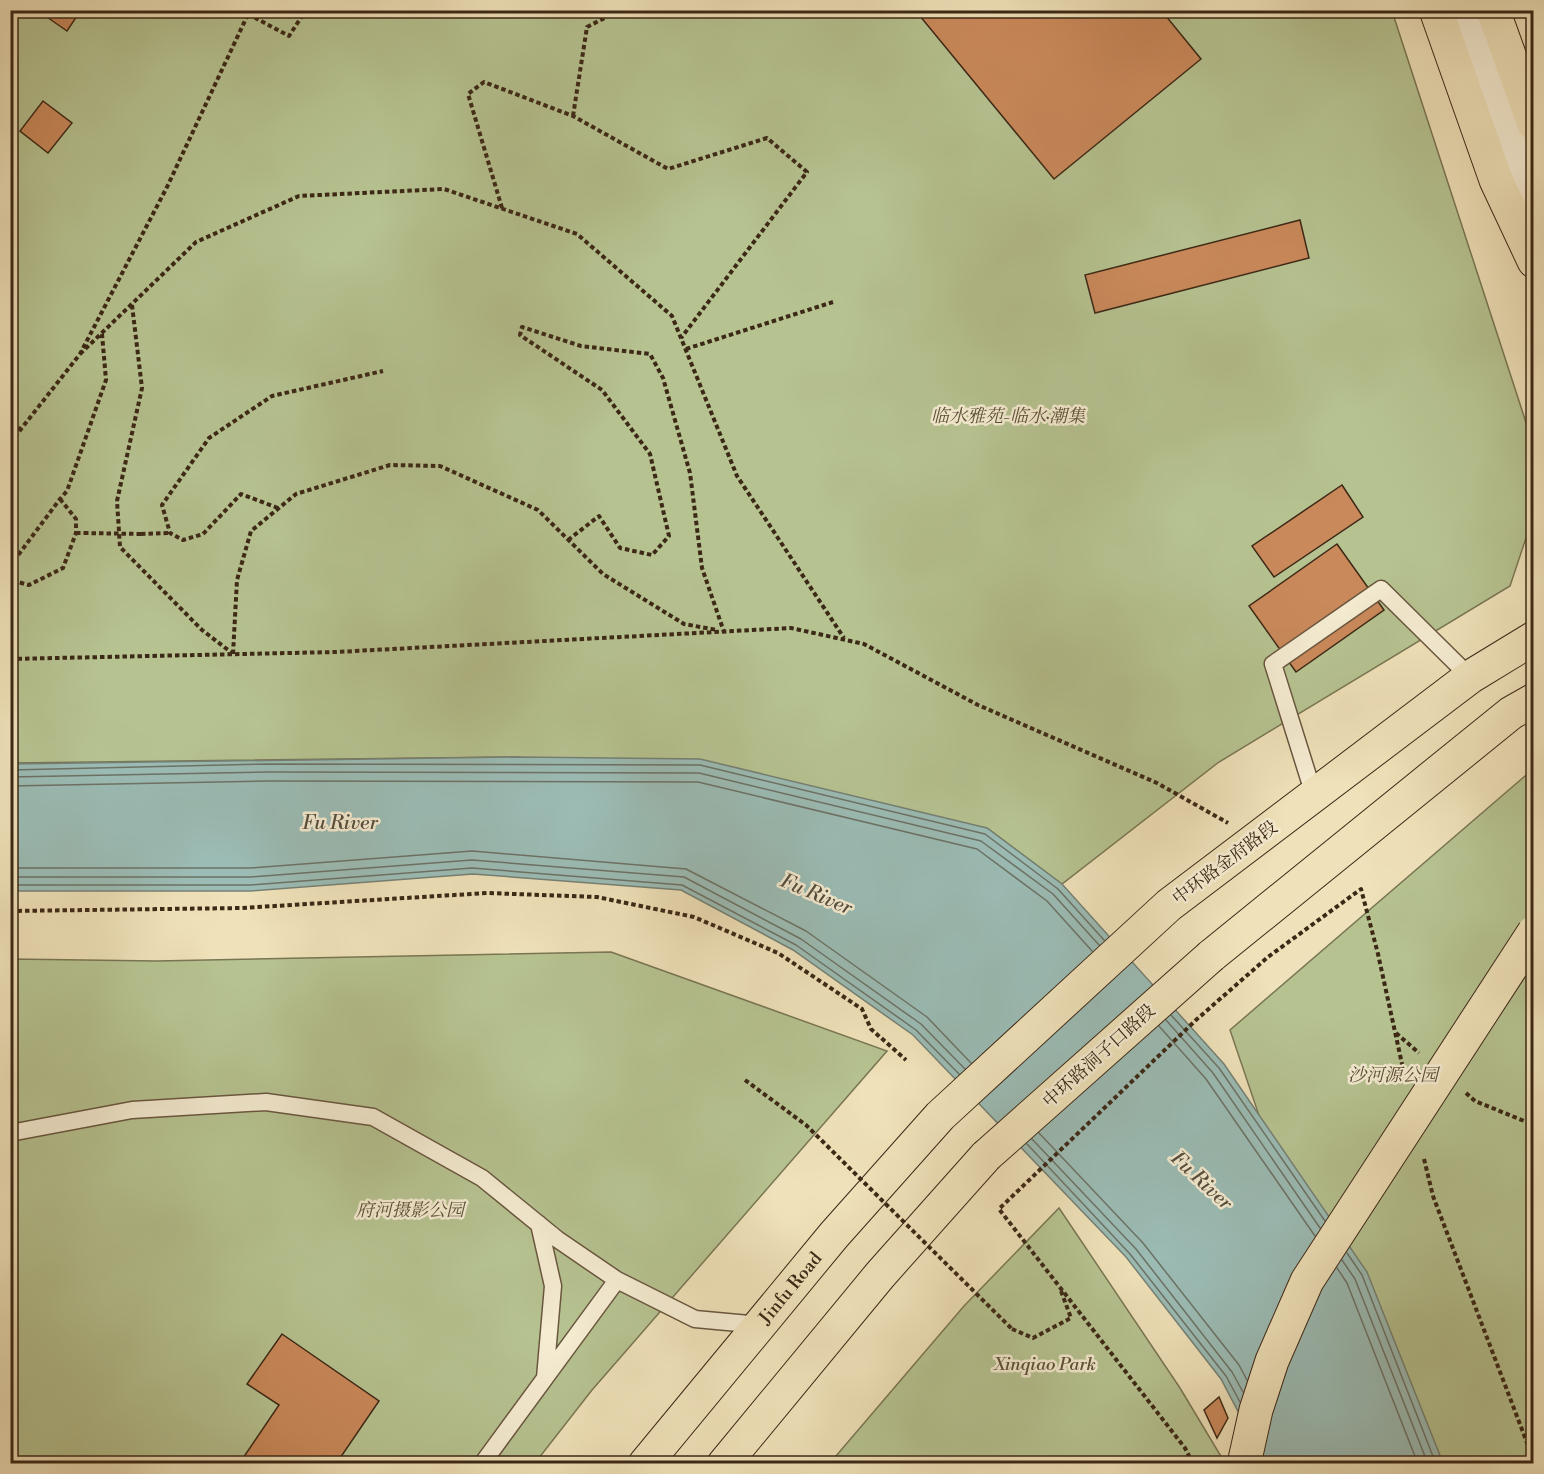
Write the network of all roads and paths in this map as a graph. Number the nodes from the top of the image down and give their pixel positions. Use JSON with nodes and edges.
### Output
{"nodes":[{"id":1,"x":306,"y":10,"type":"edge"},
{"id":2,"x":620,"y":10,"type":"edge"},
{"id":3,"x":1436,"y":10,"type":"edge"},
{"id":4,"x":1467,"y":10,"type":"edge"},
{"id":5,"x":1493,"y":10,"type":"edge"},
{"id":6,"x":249,"y":12,"type":"edge"},
{"id":7,"x":573,"y":116,"type":"junction"},
{"id":8,"x":1533,"y":123,"type":"edge"},
{"id":9,"x":1533,"y":201,"type":"edge"},
{"id":10,"x":502,"y":209,"type":"junction"},
{"id":11,"x":1533,"y":261,"type":"edge"},
{"id":12,"x":833,"y":302,"type":"dead end"},
{"id":13,"x":131,"y":304,"type":"junction"},
{"id":14,"x":102,"y":333,"type":"junction"},
{"id":15,"x":681,"y":338,"type":"junction"},
{"id":16,"x":686,"y":349,"type":"junction"},
{"id":17,"x":80,"y":354,"type":"junction"},
{"id":18,"x":383,"y":370,"type":"dead end"},
{"id":19,"x":23,"y":428,"type":"junction"},
{"id":20,"x":10,"y":432,"type":"edge"},
{"id":21,"x":10,"y":444,"type":"edge"},
{"id":22,"x":60,"y":499,"type":"junction"},
{"id":23,"x":278,"y":508,"type":"junction"},
{"id":24,"x":76,"y":533,"type":"junction"},
{"id":25,"x":170,"y":533,"type":"junction"},
{"id":26,"x":568,"y":540,"type":"junction"},
{"id":27,"x":724,"y":632,"type":"junction"},
{"id":28,"x":1533,"y":638,"type":"edge"},
{"id":29,"x":845,"y":640,"type":"junction"},
{"id":30,"x":233,"y":654,"type":"junction"},
{"id":31,"x":10,"y":659,"type":"edge"},
{"id":32,"x":1470,"y":677,"type":"junction"},
{"id":33,"x":1533,"y":700,"type":"edge"},
{"id":34,"x":1314,"y":795,"type":"junction"},
{"id":35,"x":1256,"y":839,"type":"junction"},
{"id":36,"x":10,"y":911,"type":"edge"},
{"id":37,"x":1533,"y":932,"type":"edge"},
{"id":38,"x":1196,"y":1020,"type":"dead end"},
{"id":39,"x":906,"y":1060,"type":"dead end"},
{"id":40,"x":745,"y":1080,"type":"dead end"},
{"id":41,"x":940,"y":1116,"type":"joint"},
{"id":42,"x":10,"y":1133,"type":"edge"},
{"id":43,"x":539,"y":1224,"type":"junction"},
{"id":44,"x":617,"y":1280,"type":"junction"},
{"id":45,"x":1060,"y":1288,"type":"junction"},
{"id":46,"x":760,"y":1324,"type":"junction"},
{"id":47,"x":545,"y":1378,"type":"junction"},
{"id":48,"x":482,"y":1464,"type":"edge"},
{"id":49,"x":645,"y":1464,"type":"edge"},
{"id":50,"x":724,"y":1464,"type":"edge"},
{"id":51,"x":1193,"y":1464,"type":"edge"},
{"id":52,"x":1244,"y":1464,"type":"edge"}],
"edges":[{"from":1,"to":6,"type":"path"},
{"from":2,"to":7,"type":"path"},
{"from":3,"to":11,"type":"main road"},
{"from":4,"to":9,"type":"main road"},
{"from":5,"to":8,"type":"main road"},
{"from":6,"to":17,"type":"path"},
{"from":7,"to":10,"type":"path"},
{"from":7,"to":15,"type":"path"},
{"from":10,"to":13,"type":"path"},
{"from":10,"to":15,"type":"path"},
{"from":12,"to":16,"type":"path"},
{"from":13,"to":14,"type":"path"},
{"from":13,"to":30,"type":"path"},
{"from":14,"to":17,"type":"path"},
{"from":14,"to":22,"type":"path"},
{"from":15,"to":16,"type":"path"},
{"from":16,"to":29,"type":"path"},
{"from":17,"to":19,"type":"path"},
{"from":18,"to":25,"type":"path"},
{"from":19,"to":20,"type":"path"},
{"from":19,"to":21,"type":"path"},
{"from":22,"to":24,"type":"path"},
{"from":22,"to":24,"type":"path"},
{"from":23,"to":25,"type":"path"},
{"from":23,"to":26,"type":"path"},
{"from":23,"to":30,"type":"path"},
{"from":24,"to":25,"type":"path","bridge":true},
{"from":26,"to":27,"type":"path"},
{"from":26,"to":27,"type":"path"},
{"from":27,"to":29,"type":"path"},
{"from":27,"to":30,"type":"path"},
{"from":28,"to":32,"type":"main road","name":"中环路金府路段"},
{"from":29,"to":35,"type":"path"},
{"from":30,"to":31,"type":"path"},
{"from":32,"to":34,"type":"main road","name":"中环路金府路段"},
{"from":32,"to":34,"type":"lane"},
{"from":33,"to":50,"type":"main road","name":"中环路洞子口路段","bridge":true},
{"from":34,"to":35,"type":"main road","name":"中环路金府路段"},
{"from":35,"to":41,"type":"main road","name":"中环路金府路段"},
{"from":36,"to":39,"type":"path"},
{"from":37,"to":52,"type":"main road","bridge":true},
{"from":38,"to":45,"type":"path"},
{"from":40,"to":45,"type":"path","bridge":true},
{"from":41,"to":46,"type":"main road","name":"Jinfu Road"},
{"from":42,"to":43,"type":"lane"},
{"from":43,"to":44,"type":"lane"},
{"from":43,"to":47,"type":"lane"},
{"from":44,"to":46,"type":"lane"},
{"from":44,"to":47,"type":"lane"},
{"from":45,"to":51,"type":"path"},
{"from":46,"to":49,"type":"main road","name":"Jinfu Road"},
{"from":47,"to":48,"type":"lane"}]}
